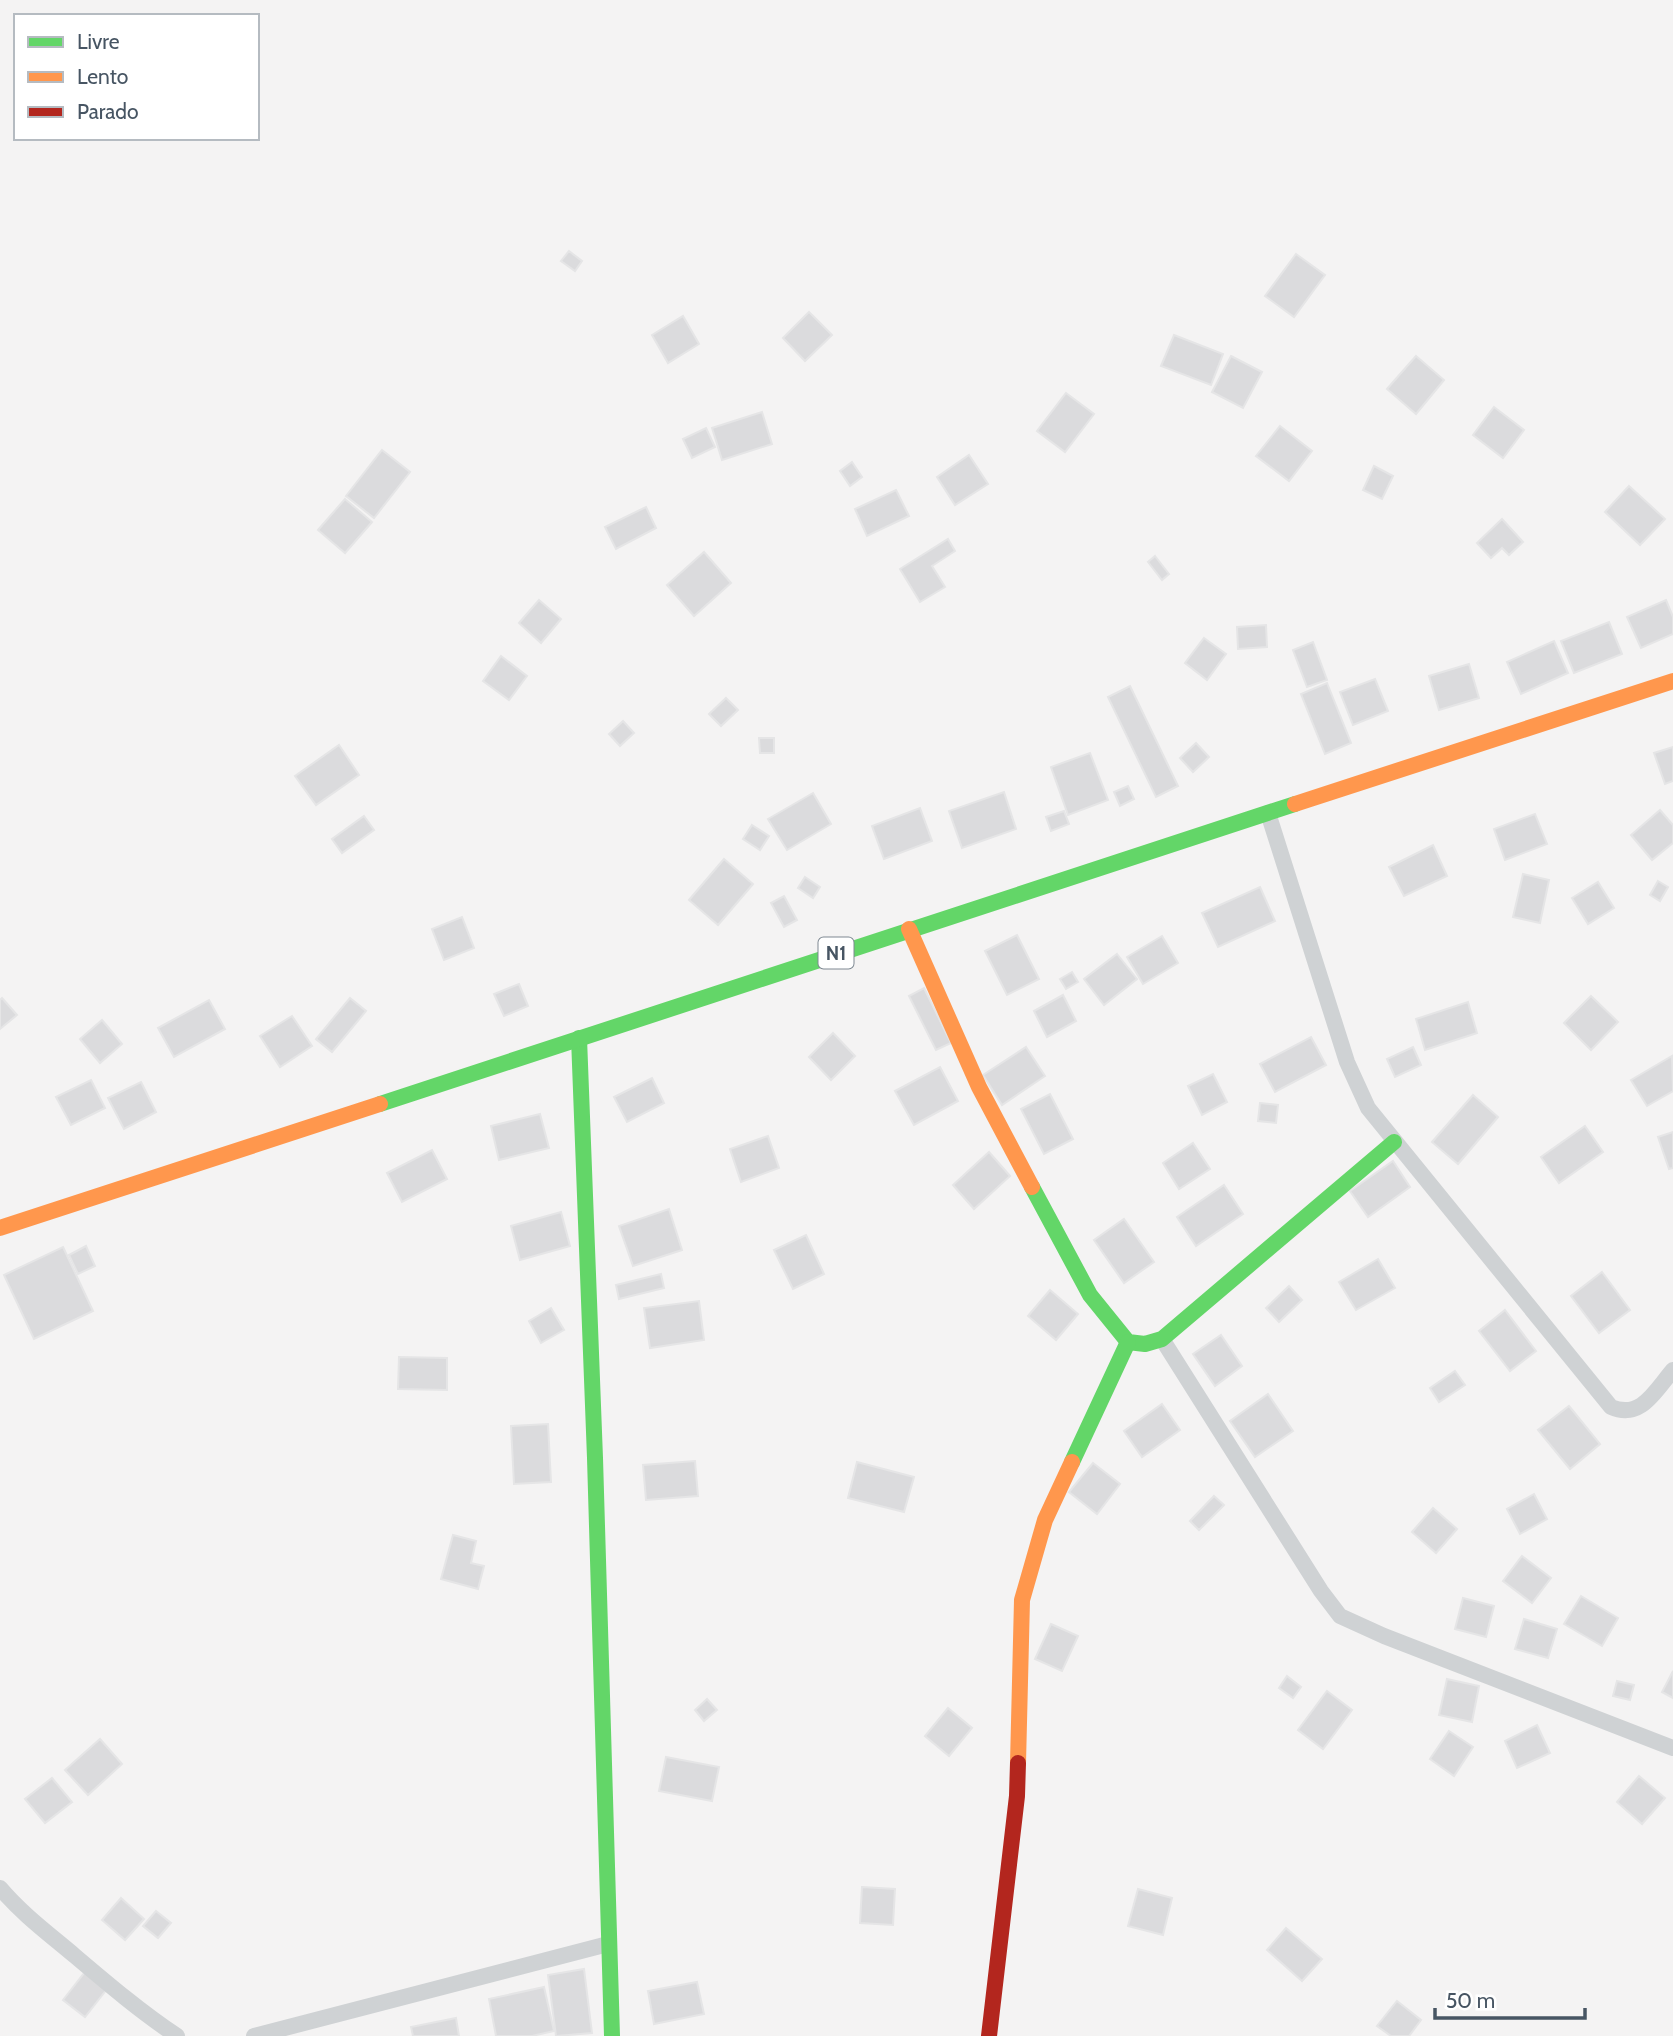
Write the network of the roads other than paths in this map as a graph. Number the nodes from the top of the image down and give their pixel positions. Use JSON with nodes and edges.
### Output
{"nodes":[{"id":1,"x":1673,"y":681,"type":"edge"},
{"id":2,"x":1268,"y":813,"type":"junction"},
{"id":3,"x":909,"y":929,"type":"junction"},
{"id":4,"x":579,"y":1038,"type":"junction"},
{"id":5,"x":1394,"y":1142,"type":"junction"},
{"id":6,"x":0,"y":1228,"type":"edge"},
{"id":7,"x":1162,"y":1339,"type":"junction"},
{"id":8,"x":1128,"y":1342,"type":"junction"},
{"id":9,"x":1673,"y":1370,"type":"edge"},
{"id":10,"x":1673,"y":1748,"type":"edge"},
{"id":11,"x":0,"y":1888,"type":"edge"},
{"id":12,"x":608,"y":1944,"type":"junction"},
{"id":13,"x":177,"y":2036,"type":"edge"},
{"id":14,"x":254,"y":2036,"type":"edge"},
{"id":15,"x":611,"y":2036,"type":"edge"},
{"id":16,"x":989,"y":2036,"type":"edge"}],
"edges":[{"from":1,"to":2,"type":"street","number":"N1"},
{"from":2,"to":3,"type":"street","number":"N1"},
{"from":2,"to":5,"type":"street"},
{"from":3,"to":4,"type":"street","number":"N1"},
{"from":3,"to":8,"type":"street"},
{"from":4,"to":6,"type":"street","number":"N1"},
{"from":4,"to":12,"type":"street"},
{"from":5,"to":7,"type":"street"},
{"from":5,"to":9,"type":"street"},
{"from":7,"to":8,"type":"street"},
{"from":7,"to":10,"type":"street"},
{"from":8,"to":16,"type":"street"},
{"from":11,"to":13,"type":"street"},
{"from":12,"to":14,"type":"street"},
{"from":12,"to":15,"type":"street"}]}
